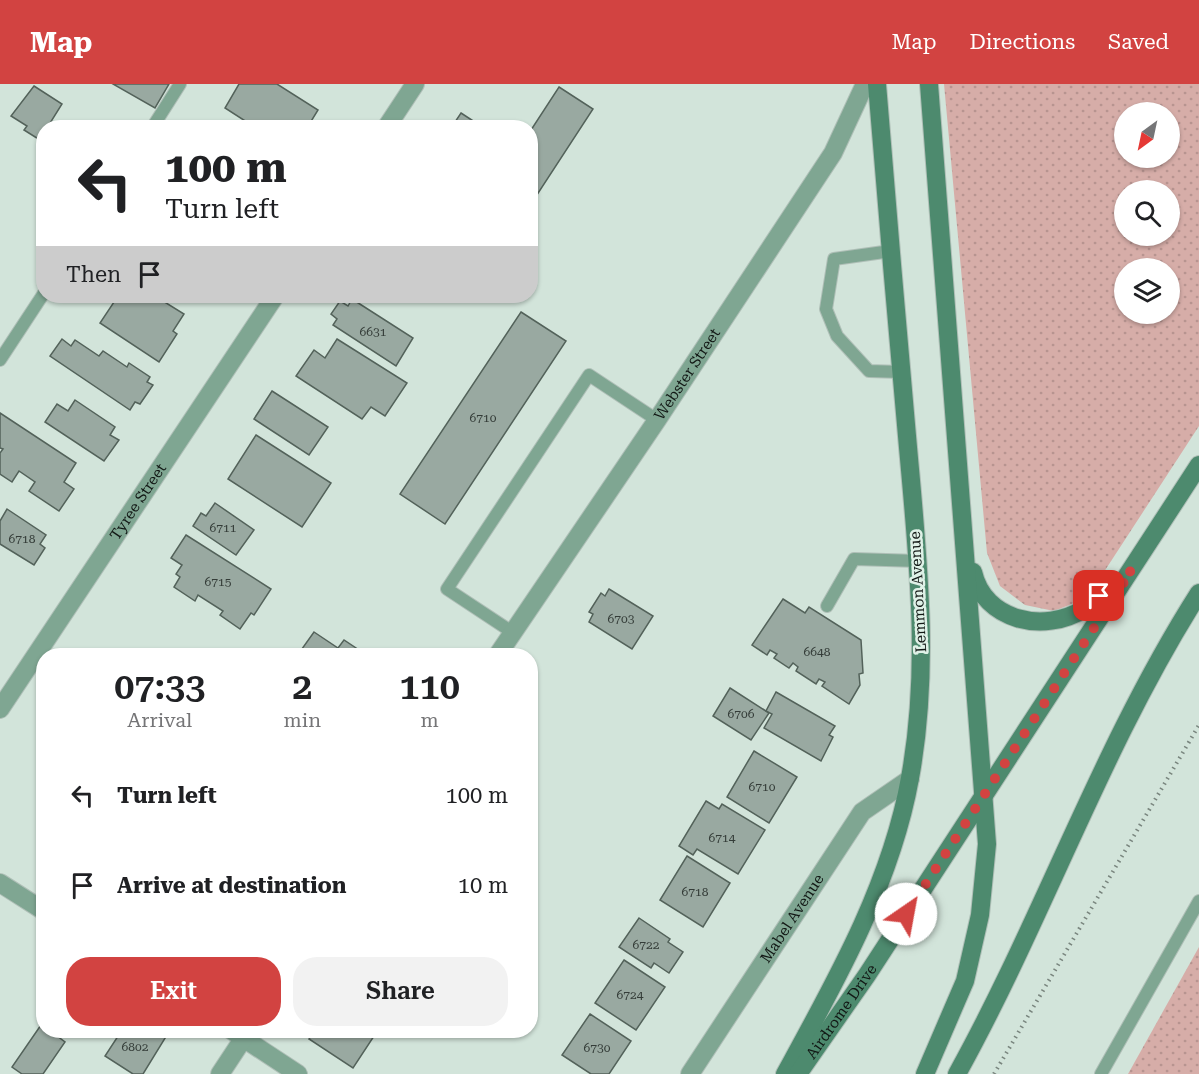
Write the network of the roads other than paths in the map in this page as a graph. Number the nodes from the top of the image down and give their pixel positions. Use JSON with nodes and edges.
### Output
{"nodes":[{"id":1,"x":180,"y":84,"type":"edge"},
{"id":2,"x":415,"y":84,"type":"edge"},
{"id":3,"x":865,"y":84,"type":"edge"},
{"id":4,"x":877,"y":84,"type":"edge"},
{"id":5,"x":929,"y":84,"type":"edge"},
{"id":6,"x":157,"y":120,"type":"edge"},
{"id":7,"x":391,"y":120,"type":"edge"},
{"id":8,"x":891,"y":251,"type":"junction"},
{"id":9,"x":37,"y":303,"type":"edge"},
{"id":10,"x":270,"y":303,"type":"edge"},
{"id":11,"x":0,"y":360,"type":"edge"},
{"id":12,"x":901,"y":372,"type":"junction"},
{"id":13,"x":657,"y":420,"type":"junction"},
{"id":14,"x":1199,"y":465,"type":"edge"},
{"id":15,"x":965,"y":536,"type":"junction"},
{"id":16,"x":918,"y":561,"type":"junction"},
{"id":17,"x":1132,"y":570,"type":"junction"},
{"id":18,"x":1199,"y":593,"type":"edge"},
{"id":19,"x":827,"y":606,"type":"dead end"},
{"id":20,"x":512,"y":633,"type":"junction"},
{"id":21,"x":41,"y":648,"type":"edge"},
{"id":22,"x":502,"y":648,"type":"edge"},
{"id":23,"x":36,"y":655,"type":"edge"},
{"id":24,"x":0,"y":709,"type":"edge"},
{"id":25,"x":910,"y":779,"type":"junction"},
{"id":26,"x":984,"y":794,"type":"junction"},
{"id":27,"x":0,"y":883,"type":"edge"},
{"id":28,"x":1199,"y":901,"type":"edge"},
{"id":29,"x":36,"y":906,"type":"edge"},
{"id":30,"x":238,"y":1038,"type":"edge"},
{"id":31,"x":248,"y":1038,"type":"edge"},
{"id":32,"x":220,"y":1074,"type":"edge"},
{"id":33,"x":298,"y":1074,"type":"edge"},
{"id":34,"x":690,"y":1074,"type":"edge"},
{"id":35,"x":785,"y":1074,"type":"edge"},
{"id":36,"x":798,"y":1074,"type":"edge"},
{"id":37,"x":926,"y":1074,"type":"edge"},
{"id":38,"x":957,"y":1074,"type":"edge"},
{"id":39,"x":1101,"y":1074,"type":"edge"}],
"edges":[{"from":1,"to":6,"type":"lane"},
{"from":2,"to":7,"type":"street"},
{"from":3,"to":13,"type":"street","name":"Webster Street"},
{"from":4,"to":8,"type":"main road","name":"Lemmon Avenue"},
{"from":5,"to":15,"type":"main road"},
{"from":8,"to":12,"type":"main road","name":"Lemmon Avenue"},
{"from":8,"to":12,"type":"lane"},
{"from":9,"to":11,"type":"lane"},
{"from":10,"to":21,"type":"street","name":"Tyree Street"},
{"from":12,"to":16,"type":"main road","name":"Lemmon Avenue"},
{"from":13,"to":20,"type":"street","name":"Webster Street"},
{"from":13,"to":20,"type":"lane"},
{"from":14,"to":17,"type":"main road","name":"Airdrome Drive"},
{"from":15,"to":17,"type":"main road"},
{"from":15,"to":26,"type":"main road"},
{"from":16,"to":19,"type":"lane"},
{"from":16,"to":25,"type":"main road","name":"Lemmon Avenue"},
{"from":17,"to":26,"type":"main road","name":"Airdrome Drive"},
{"from":18,"to":38,"type":"main road"},
{"from":20,"to":22,"type":"street","name":"Webster Street"},
{"from":23,"to":24,"type":"street","name":"Tyree Street"},
{"from":25,"to":34,"type":"street","name":"Mabel Avenue"},
{"from":25,"to":35,"type":"main road","name":"Lemmon Avenue"},
{"from":26,"to":36,"type":"main road","name":"Airdrome Drive"},
{"from":26,"to":37,"type":"main road"},
{"from":27,"to":29,"type":"street"},
{"from":28,"to":39,"type":"lane"},
{"from":30,"to":32,"type":"street"},
{"from":31,"to":33,"type":"street"}]}
